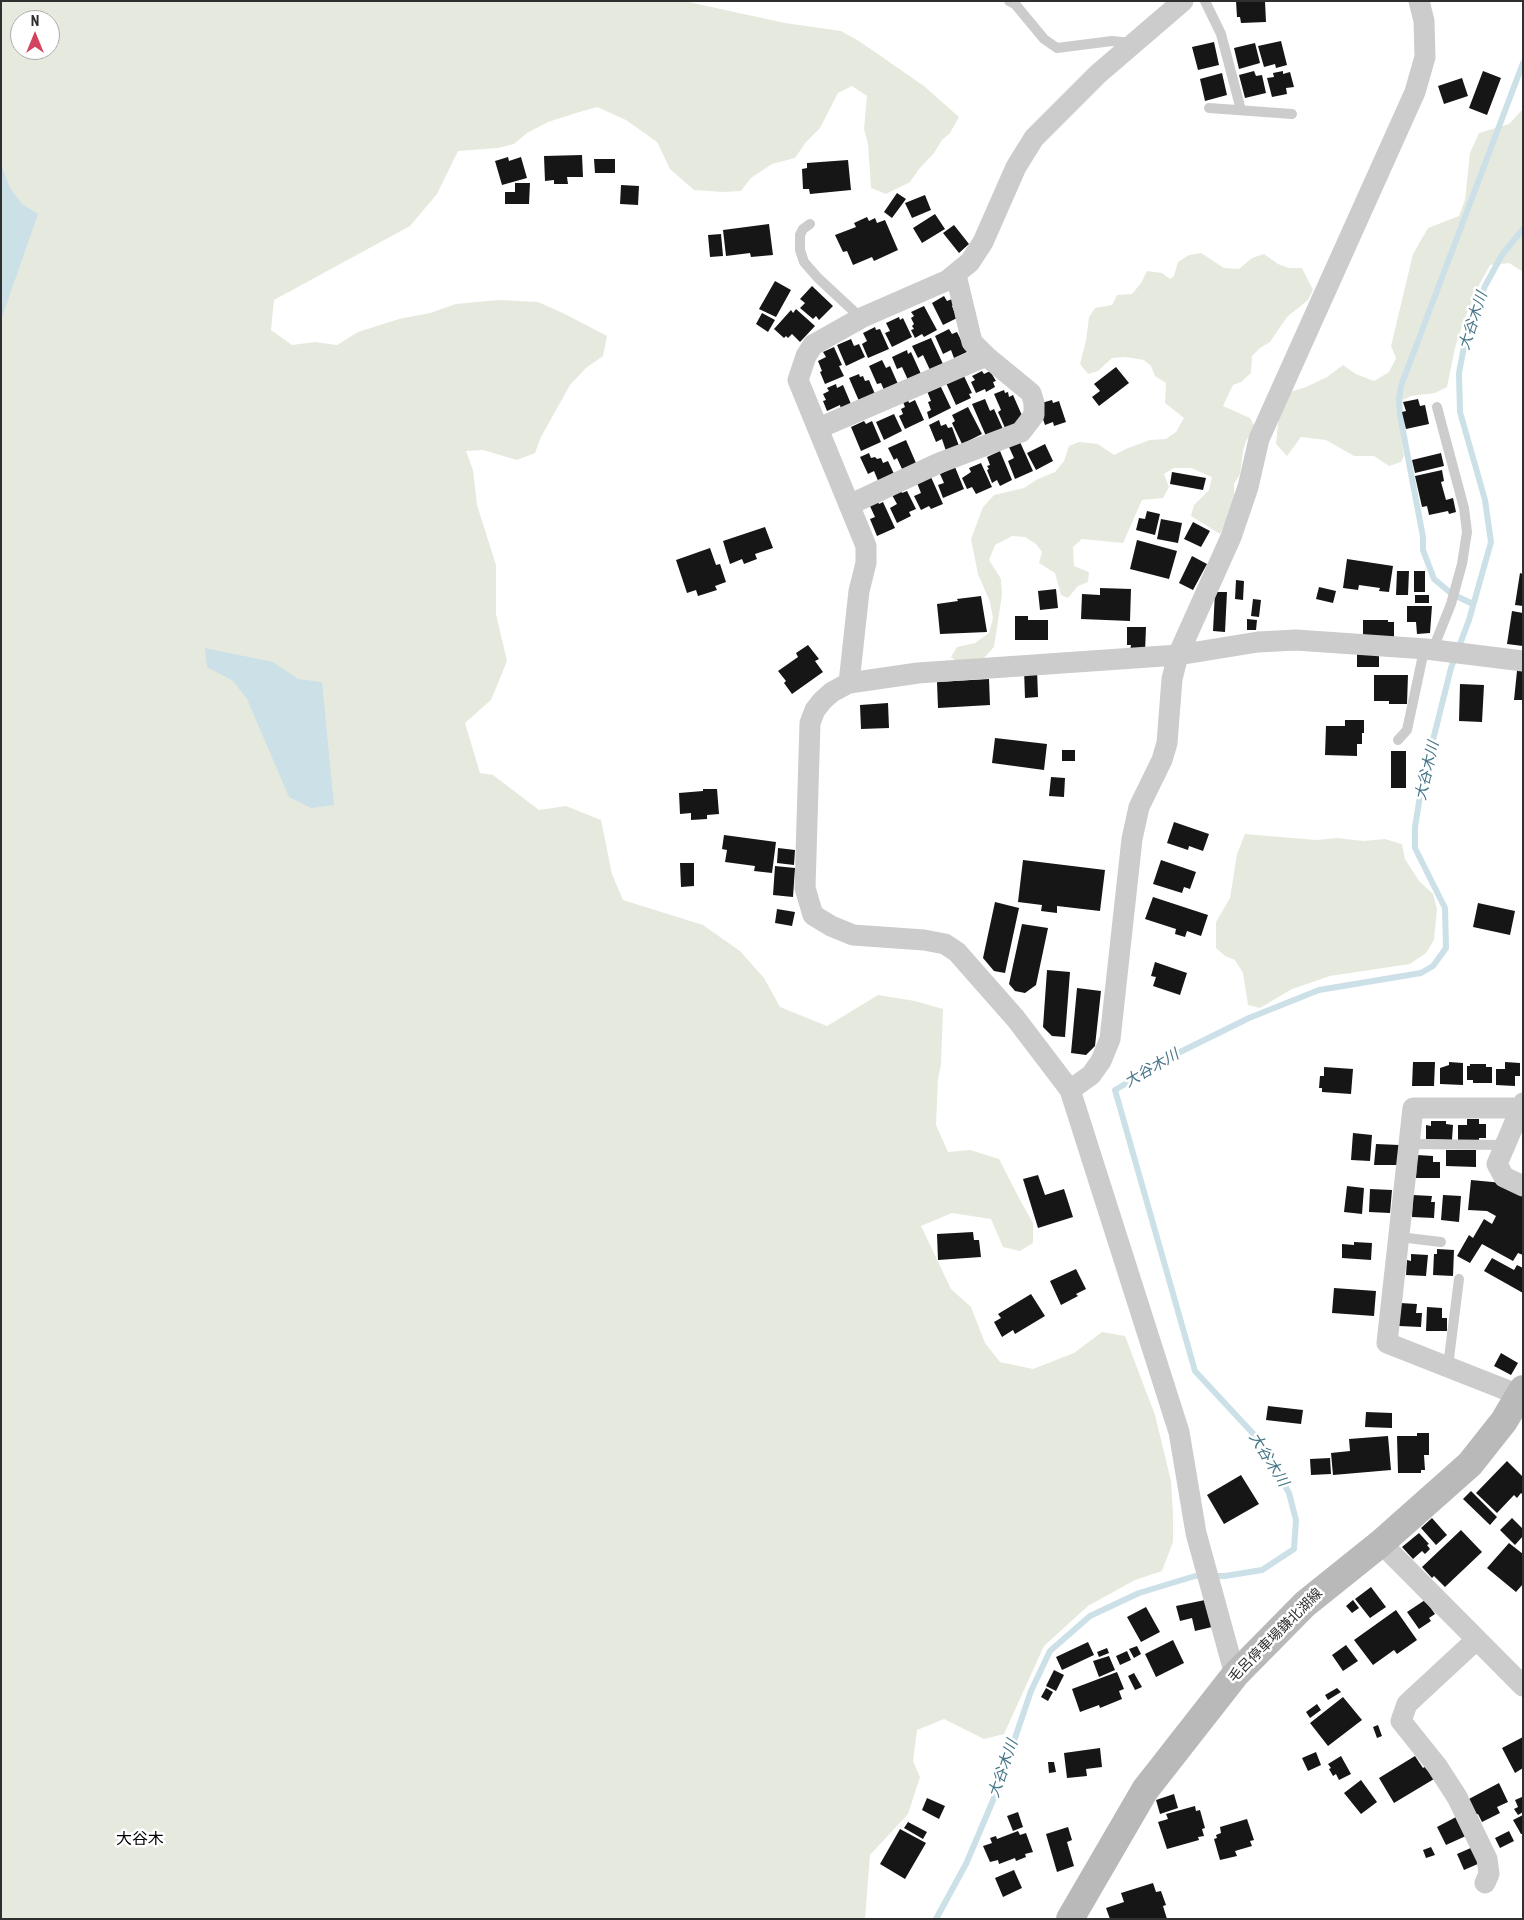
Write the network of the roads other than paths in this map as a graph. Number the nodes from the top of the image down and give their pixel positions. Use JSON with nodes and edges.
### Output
{"nodes":[{"id":1,"x":1009,"y":1,"type":"edge"},
{"id":2,"x":1184,"y":1,"type":"edge"},
{"id":3,"x":1205,"y":1,"type":"edge"},
{"id":4,"x":1419,"y":1,"type":"edge"},
{"id":5,"x":1134,"y":43,"type":"junction"},
{"id":6,"x":1209,"y":108,"type":"dead end"},
{"id":7,"x":1241,"y":110,"type":"junction"},
{"id":8,"x":1292,"y":114,"type":"dead end"},
{"id":9,"x":810,"y":224,"type":"dead end"},
{"id":10,"x":956,"y":275,"type":"junction"},
{"id":11,"x":861,"y":318,"type":"junction"},
{"id":12,"x":986,"y":356,"type":"junction"},
{"id":13,"x":1438,"y":407,"type":"dead end"},
{"id":14,"x":819,"y":428,"type":"junction"},
{"id":15,"x":849,"y":505,"type":"junction"},
{"id":16,"x":1434,"y":650,"type":"junction"},
{"id":17,"x":1178,"y":654,"type":"junction"},
{"id":18,"x":1523,"y":661,"type":"edge"},
{"id":19,"x":849,"y":682,"type":"junction"},
{"id":20,"x":1398,"y":740,"type":"dead end"},
{"id":21,"x":1070,"y":1090,"type":"junction"},
{"id":22,"x":1522,"y":1106,"type":"edge"},
{"id":23,"x":1409,"y":1144,"type":"junction"},
{"id":24,"x":1506,"y":1144,"type":"junction"},
{"id":25,"x":1523,"y":1186,"type":"edge"},
{"id":26,"x":1399,"y":1237,"type":"junction"},
{"id":27,"x":1441,"y":1242,"type":"dead end"},
{"id":28,"x":1459,"y":1279,"type":"dead end"},
{"id":29,"x":1448,"y":1366,"type":"junction"},
{"id":30,"x":1521,"y":1392,"type":"edge"},
{"id":31,"x":1381,"y":1543,"type":"junction"},
{"id":32,"x":1476,"y":1640,"type":"junction"},
{"id":33,"x":1235,"y":1675,"type":"junction"},
{"id":34,"x":1523,"y":1686,"type":"edge"},
{"id":35,"x":1485,"y":1883,"type":"dead end"},
{"id":36,"x":1070,"y":1919,"type":"edge"}],
"edges":[{"from":1,"to":5,"type":"lane"},
{"from":2,"to":5,"type":"street"},
{"from":3,"to":7,"type":"lane"},
{"from":4,"to":17,"type":"street"},
{"from":5,"to":10,"type":"street"},
{"from":6,"to":7,"type":"lane"},
{"from":7,"to":8,"type":"lane"},
{"from":9,"to":11,"type":"lane"},
{"from":10,"to":11,"type":"street"},
{"from":10,"to":12,"type":"street"},
{"from":11,"to":14,"type":"street"},
{"from":12,"to":14,"type":"street"},
{"from":12,"to":15,"type":"street"},
{"from":13,"to":16,"type":"lane"},
{"from":14,"to":15,"type":"street"},
{"from":15,"to":19,"type":"street"},
{"from":16,"to":17,"type":"street"},
{"from":16,"to":18,"type":"street"},
{"from":16,"to":20,"type":"lane"},
{"from":17,"to":19,"type":"street"},
{"from":17,"to":21,"type":"street"},
{"from":19,"to":21,"type":"street"},
{"from":21,"to":33,"type":"street"},
{"from":22,"to":23,"type":"street"},
{"from":22,"to":24,"type":"street"},
{"from":23,"to":24,"type":"lane"},
{"from":23,"to":26,"type":"street"},
{"from":24,"to":25,"type":"street"},
{"from":26,"to":27,"type":"lane"},
{"from":26,"to":29,"type":"street"},
{"from":28,"to":29,"type":"lane"},
{"from":29,"to":30,"type":"street"},
{"from":30,"to":31,"type":"main road","name":"毛呂停車場鎌北湖線"},
{"from":31,"to":32,"type":"street"},
{"from":31,"to":33,"type":"main road","name":"毛呂停車場鎌北湖線"},
{"from":32,"to":34,"type":"street"},
{"from":32,"to":35,"type":"street"},
{"from":33,"to":36,"type":"main road","name":"毛呂停車場鎌北湖線"}]}
